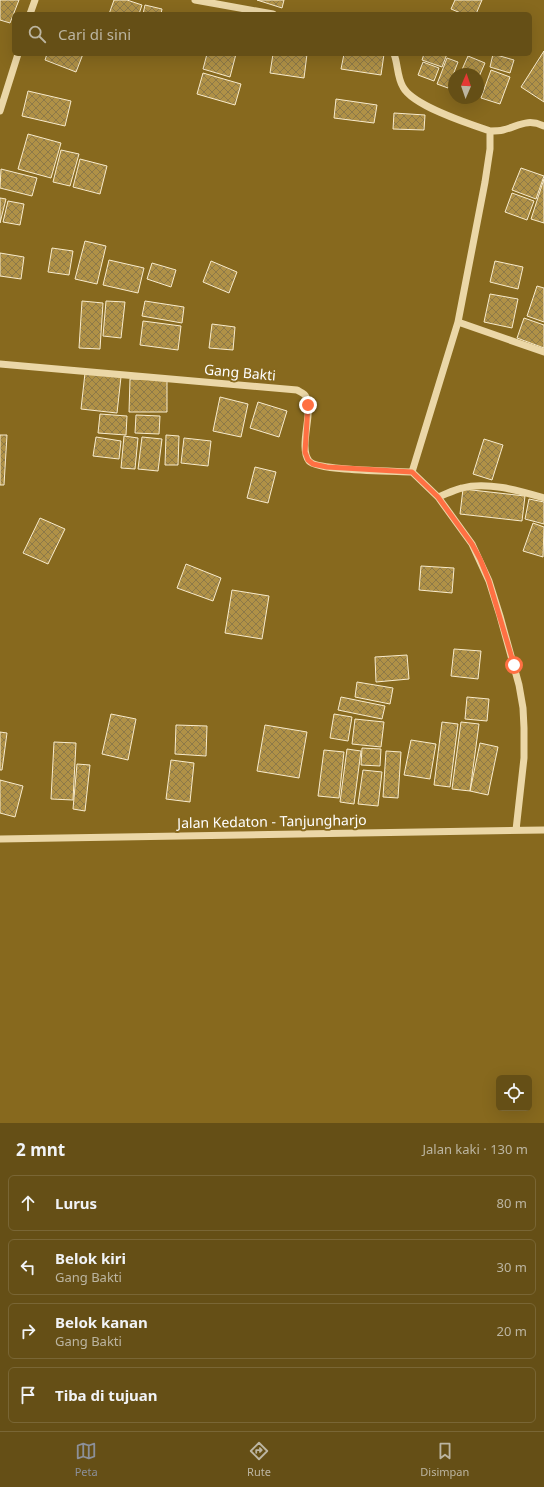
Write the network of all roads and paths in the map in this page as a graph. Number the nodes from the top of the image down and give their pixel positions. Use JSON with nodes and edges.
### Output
{"nodes":[{"id":1,"x":35,"y":0,"type":"edge"},
{"id":2,"x":195,"y":0,"type":"edge"},
{"id":3,"x":31,"y":12,"type":"edge"},
{"id":4,"x":262,"y":12,"type":"edge"},
{"id":5,"x":17,"y":56,"type":"edge"},
{"id":6,"x":394,"y":56,"type":"edge"},
{"id":7,"x":0,"y":111,"type":"edge"},
{"id":8,"x":544,"y":126,"type":"edge"},
{"id":9,"x":490,"y":131,"type":"junction"},
{"id":10,"x":458,"y":322,"type":"junction"},
{"id":11,"x":544,"y":352,"type":"edge"},
{"id":12,"x":0,"y":364,"type":"edge"},
{"id":13,"x":412,"y":472,"type":"junction"},
{"id":14,"x":438,"y":497,"type":"junction"},
{"id":15,"x":544,"y":498,"type":"edge"},
{"id":16,"x":516,"y":830,"type":"junction"},
{"id":17,"x":544,"y":830,"type":"edge"},
{"id":18,"x":0,"y":839,"type":"edge"}],
"edges":[{"from":1,"to":3,"type":"street"},
{"from":2,"to":4,"type":"street"},
{"from":5,"to":7,"type":"street"},
{"from":6,"to":9,"type":"street"},
{"from":8,"to":9,"type":"street"},
{"from":9,"to":10,"type":"street"},
{"from":10,"to":11,"type":"street"},
{"from":10,"to":13,"type":"street"},
{"from":12,"to":13,"type":"street","name":"Gang Bakti"},
{"from":13,"to":14,"type":"street"},
{"from":14,"to":15,"type":"street"},
{"from":14,"to":16,"type":"street"},
{"from":16,"to":17,"type":"street","name":"Jalan Kedaton - Tanjungharjo"},
{"from":16,"to":18,"type":"street","name":"Jalan Kedaton - Tanjungharjo"}]}
